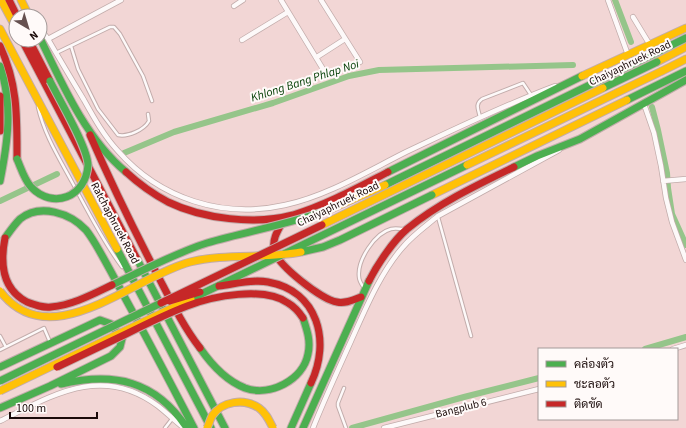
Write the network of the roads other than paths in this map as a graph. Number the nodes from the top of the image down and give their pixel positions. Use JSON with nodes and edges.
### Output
{"nodes":[{"id":1,"x":2,"y":0,"type":"edge"},
{"id":2,"x":121,"y":0,"type":"edge"},
{"id":3,"x":243,"y":0,"type":"edge"},
{"id":4,"x":281,"y":0,"type":"edge"},
{"id":5,"x":321,"y":0,"type":"edge"},
{"id":6,"x":608,"y":0,"type":"edge"},
{"id":7,"x":234,"y":6,"type":"dead end"},
{"id":8,"x":8,"y":12,"type":"edge"},
{"id":9,"x":288,"y":12,"type":"junction"},
{"id":10,"x":633,"y":17,"type":"dead end"},
{"id":11,"x":686,"y":28,"type":"edge"},
{"id":12,"x":0,"y":29,"type":"edge"},
{"id":13,"x":686,"y":38,"type":"edge"},
{"id":14,"x":48,"y":39,"type":"joint"},
{"id":15,"x":345,"y":39,"type":"junction"},
{"id":16,"x":242,"y":40,"type":"dead end"},
{"id":17,"x":650,"y":44,"type":"junction"},
{"id":18,"x":0,"y":46,"type":"edge"},
{"id":19,"x":71,"y":46,"type":"junction"},
{"id":20,"x":686,"y":47,"type":"edge"},
{"id":21,"x":26,"y":48,"type":"edge"},
{"id":22,"x":33,"y":48,"type":"edge"},
{"id":23,"x":45,"y":48,"type":"edge"},
{"id":24,"x":56,"y":53,"type":"junction"},
{"id":25,"x":628,"y":55,"type":"junction"},
{"id":26,"x":317,"y":57,"type":"junction"},
{"id":27,"x":686,"y":59,"type":"edge"},
{"id":28,"x":360,"y":62,"type":"dead end"},
{"id":29,"x":0,"y":66,"type":"edge"},
{"id":30,"x":686,"y":71,"type":"edge"},
{"id":31,"x":326,"y":74,"type":"dead end"},
{"id":32,"x":584,"y":75,"type":"junction"},
{"id":33,"x":686,"y":80,"type":"edge"},
{"id":34,"x":531,"y":95,"type":"junction"},
{"id":35,"x":0,"y":96,"type":"edge"},
{"id":36,"x":152,"y":101,"type":"dead end"},
{"id":37,"x":644,"y":104,"type":"junction"},
{"id":38,"x":148,"y":114,"type":"dead end"},
{"id":39,"x":480,"y":117,"type":"junction"},
{"id":40,"x":83,"y":120,"type":"junction"},
{"id":41,"x":0,"y":131,"type":"edge"},
{"id":42,"x":580,"y":139,"type":"junction"},
{"id":43,"x":686,"y":179,"type":"edge"},
{"id":44,"x":0,"y":181,"type":"edge"},
{"id":45,"x":664,"y":181,"type":"junction"},
{"id":46,"x":287,"y":216,"type":"junction"},
{"id":47,"x":438,"y":216,"type":"junction"},
{"id":48,"x":406,"y":230,"type":"junction"},
{"id":49,"x":686,"y":260,"type":"edge"},
{"id":50,"x":365,"y":289,"type":"junction"},
{"id":51,"x":0,"y":290,"type":"edge"},
{"id":52,"x":360,"y":297,"type":"junction"},
{"id":53,"x":0,"y":336,"type":"edge"},
{"id":54,"x":471,"y":336,"type":"dead end"},
{"id":55,"x":50,"y":343,"type":"junction"},
{"id":56,"x":686,"y":345,"type":"edge"},
{"id":57,"x":6,"y":347,"type":"junction"},
{"id":58,"x":676,"y":348,"type":"edge"},
{"id":59,"x":0,"y":350,"type":"edge"},
{"id":60,"x":0,"y":367,"type":"edge"},
{"id":61,"x":0,"y":382,"type":"edge"},
{"id":62,"x":50,"y":386,"type":"junction"},
{"id":63,"x":344,"y":388,"type":"dead end"},
{"id":64,"x":538,"y":389,"type":"edge"},
{"id":65,"x":0,"y":391,"type":"edge"},
{"id":66,"x":0,"y":394,"type":"edge"},
{"id":67,"x":0,"y":408,"type":"edge"},
{"id":68,"x":173,"y":419,"type":"junction"},
{"id":69,"x":0,"y":421,"type":"edge"},
{"id":70,"x":314,"y":427,"type":"edge"},
{"id":71,"x":345,"y":427,"type":"edge"},
{"id":72,"x":165,"y":428,"type":"edge"},
{"id":73,"x":184,"y":428,"type":"edge"},
{"id":74,"x":187,"y":428,"type":"edge"},
{"id":75,"x":194,"y":428,"type":"edge"},
{"id":76,"x":207,"y":428,"type":"edge"},
{"id":77,"x":211,"y":428,"type":"edge"},
{"id":78,"x":225,"y":428,"type":"edge"},
{"id":79,"x":273,"y":428,"type":"edge"},
{"id":80,"x":291,"y":428,"type":"edge"},
{"id":81,"x":303,"y":428,"type":"edge"},
{"id":82,"x":384,"y":428,"type":"edge"}],
"edges":[{"from":1,"to":8,"type":"main road"},
{"from":2,"to":14,"type":"street"},
{"from":3,"to":7,"type":"street"},
{"from":4,"to":9,"type":"street"},
{"from":5,"to":15,"type":"street"},
{"from":6,"to":25,"type":"street"},
{"from":9,"to":16,"type":"street"},
{"from":9,"to":26,"type":"street"},
{"from":10,"to":17,"type":"street"},
{"from":11,"to":17,"type":"main road"},
{"from":12,"to":77,"type":"main road","name":"Ratchaphruek Road"},
{"from":13,"to":75,"type":"main road","bridge":true},
{"from":14,"to":24,"type":"street"},
{"from":15,"to":26,"type":"street"},
{"from":15,"to":28,"type":"street"},
{"from":17,"to":25,"type":"main road"},
{"from":18,"to":22,"type":"main road","bridge":true},
{"from":19,"to":24,"type":"lane"},
{"from":19,"to":36,"type":"lane"},
{"from":19,"to":38,"type":"lane"},
{"from":20,"to":61,"type":"main road","name":"Chaiyaphruek Road","bridge":true},
{"from":21,"to":78,"type":"main road","name":"Ratchaphruek Road"},
{"from":23,"to":40,"type":"main road"},
{"from":24,"to":39,"type":"street"},
{"from":25,"to":32,"type":"main road"},
{"from":26,"to":31,"type":"street"},
{"from":27,"to":65,"type":"main road","name":"Chaiyaphruek Road","bridge":true},
{"from":29,"to":44,"type":"main road"},
{"from":30,"to":51,"type":"main road","bridge":true},
{"from":32,"to":34,"type":"street"},
{"from":32,"to":46,"type":"main road"},
{"from":33,"to":37,"type":"main road"},
{"from":34,"to":39,"type":"street"},
{"from":34,"to":39,"type":"lane"},
{"from":35,"to":41,"type":"main road"},
{"from":37,"to":42,"type":"main road"},
{"from":37,"to":45,"type":"street"},
{"from":40,"to":46,"type":"main road"},
{"from":40,"to":66,"type":"main road","bridge":true},
{"from":42,"to":47,"type":"street"},
{"from":42,"to":48,"type":"main road"},
{"from":43,"to":45,"type":"street"},
{"from":45,"to":49,"type":"street"},
{"from":46,"to":52,"type":"main road"},
{"from":47,"to":54,"type":"lane"},
{"from":47,"to":70,"type":"street"},
{"from":48,"to":50,"type":"main road"},
{"from":48,"to":50,"type":"lane"},
{"from":50,"to":52,"type":"main road"},
{"from":52,"to":81,"type":"main road"},
{"from":53,"to":57,"type":"lane"},
{"from":55,"to":57,"type":"lane"},
{"from":55,"to":60,"type":"main road"},
{"from":55,"to":62,"type":"main road"},
{"from":56,"to":58,"type":"street"},
{"from":57,"to":59,"type":"lane"},
{"from":61,"to":80,"type":"main road","bridge":true},
{"from":62,"to":67,"type":"main road"},
{"from":62,"to":74,"type":"main road"},
{"from":63,"to":71,"type":"lane"},
{"from":64,"to":82,"type":"street","name":"Bangplub 6"},
{"from":68,"to":69,"type":"street"},
{"from":68,"to":72,"type":"lane"},
{"from":68,"to":73,"type":"street"},
{"from":76,"to":79,"type":"main road","bridge":true}]}
